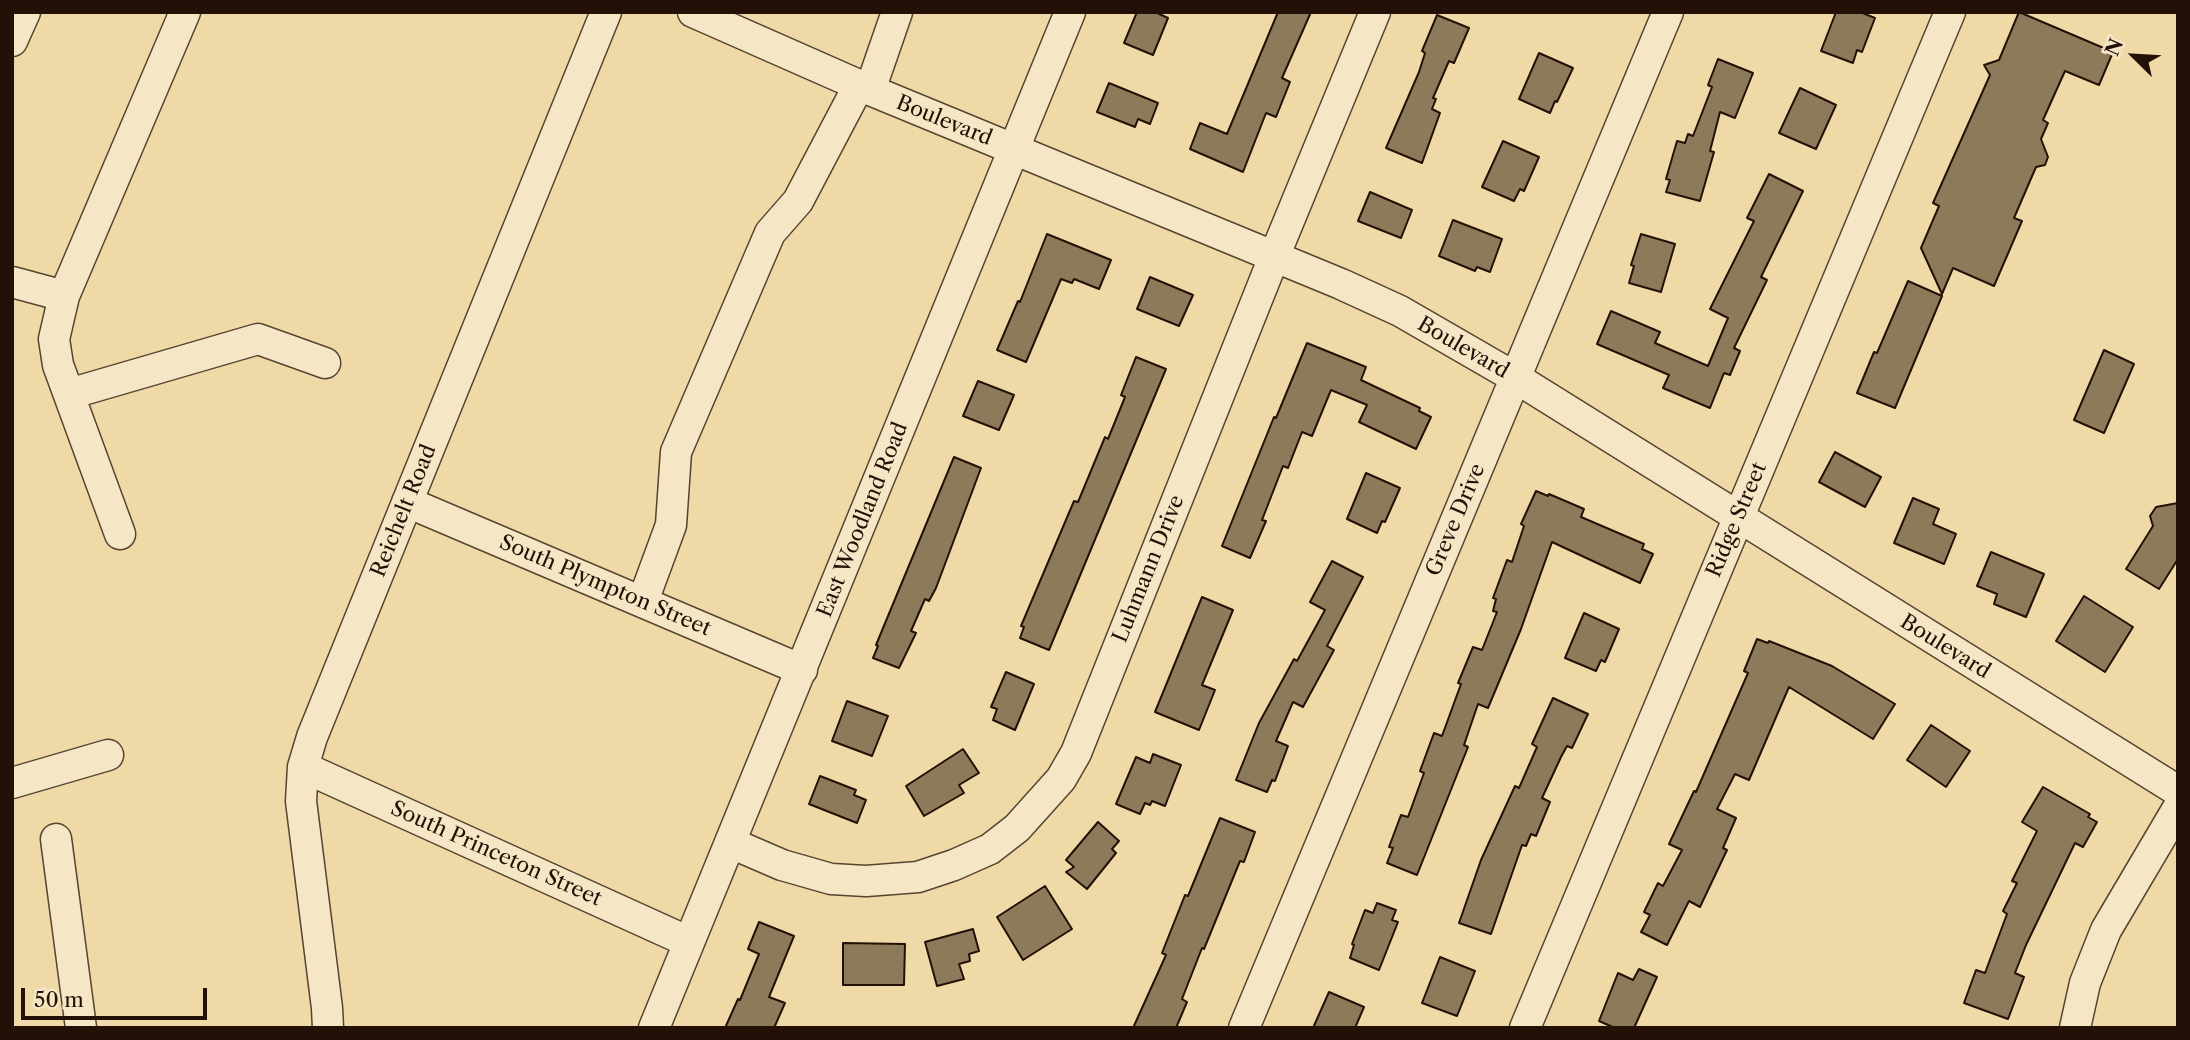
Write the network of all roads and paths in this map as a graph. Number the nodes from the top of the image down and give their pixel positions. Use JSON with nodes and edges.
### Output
{"nodes":[{"id":1,"x":25,"y":12,"type":"edge"},
{"id":2,"x":186,"y":12,"type":"edge"},
{"id":3,"x":606,"y":12,"type":"edge"},
{"id":4,"x":693,"y":12,"type":"edge"},
{"id":5,"x":897,"y":12,"type":"edge"},
{"id":6,"x":1070,"y":12,"type":"edge"},
{"id":7,"x":1376,"y":12,"type":"edge"},
{"id":8,"x":1668,"y":12,"type":"edge"},
{"id":9,"x":1950,"y":12,"type":"edge"},
{"id":10,"x":12,"y":41,"type":"edge"},
{"id":11,"x":864,"y":88,"type":"junction"},
{"id":12,"x":1014,"y":149,"type":"junction"},
{"id":13,"x":1274,"y":257,"type":"junction"},
{"id":14,"x":12,"y":282,"type":"edge"},
{"id":15,"x":64,"y":296,"type":"junction"},
{"id":16,"x":325,"y":363,"type":"dead end"},
{"id":17,"x":1516,"y":378,"type":"junction"},
{"id":18,"x":69,"y":394,"type":"junction"},
{"id":19,"x":407,"y":502,"type":"junction"},
{"id":20,"x":1738,"y":516,"type":"junction"},
{"id":21,"x":120,"y":534,"type":"dead end"},
{"id":22,"x":643,"y":601,"type":"junction"},
{"id":23,"x":802,"y":670,"type":"junction"},
{"id":24,"x":108,"y":755,"type":"dead end"},
{"id":25,"x":303,"y":767,"type":"junction"},
{"id":26,"x":12,"y":783,"type":"edge"},
{"id":27,"x":2178,"y":791,"type":"edge"},
{"id":28,"x":2178,"y":808,"type":"edge"},
{"id":29,"x":57,"y":839,"type":"dead end"},
{"id":30,"x":731,"y":843,"type":"junction"},
{"id":31,"x":689,"y":942,"type":"junction"},
{"id":32,"x":81,"y":1028,"type":"edge"},
{"id":33,"x":328,"y":1028,"type":"edge"},
{"id":34,"x":654,"y":1028,"type":"edge"},
{"id":35,"x":1244,"y":1028,"type":"edge"},
{"id":36,"x":1525,"y":1028,"type":"edge"},
{"id":37,"x":2075,"y":1028,"type":"edge"}],
"edges":[{"from":1,"to":10,"type":"street"},
{"from":2,"to":15,"type":"street"},
{"from":3,"to":19,"type":"street","name":"Reichelt Road"},
{"from":4,"to":11,"type":"street","name":"Boulevard"},
{"from":5,"to":11,"type":"street"},
{"from":6,"to":12,"type":"street","name":"East Woodland Road"},
{"from":7,"to":13,"type":"street","name":"Luhmann Drive"},
{"from":8,"to":17,"type":"street","name":"Greve Drive"},
{"from":9,"to":20,"type":"street","name":"Ridge Street"},
{"from":11,"to":12,"type":"street","name":"Boulevard"},
{"from":11,"to":22,"type":"street"},
{"from":12,"to":13,"type":"street","name":"Boulevard"},
{"from":12,"to":23,"type":"street","name":"East Woodland Road"},
{"from":13,"to":17,"type":"street","name":"Boulevard"},
{"from":13,"to":30,"type":"street","name":"Luhmann Drive"},
{"from":14,"to":15,"type":"street"},
{"from":15,"to":18,"type":"street"},
{"from":16,"to":18,"type":"street"},
{"from":17,"to":20,"type":"street","name":"Boulevard"},
{"from":17,"to":35,"type":"street","name":"Greve Drive"},
{"from":18,"to":21,"type":"street"},
{"from":19,"to":22,"type":"street","name":"South Plympton Street"},
{"from":19,"to":25,"type":"street","name":"Reichelt Road"},
{"from":20,"to":27,"type":"street","name":"Boulevard"},
{"from":20,"to":36,"type":"street","name":"Ridge Street"},
{"from":22,"to":23,"type":"street","name":"South Plympton Street"},
{"from":23,"to":30,"type":"street","name":"East Woodland Road"},
{"from":24,"to":26,"type":"street"},
{"from":25,"to":31,"type":"street","name":"South Princeton Street"},
{"from":25,"to":33,"type":"street","name":"Reichelt Road"},
{"from":28,"to":37,"type":"street"},
{"from":29,"to":32,"type":"street"},
{"from":30,"to":31,"type":"street","name":"East Woodland Road"},
{"from":31,"to":34,"type":"street","name":"East Woodland Road"}]}
